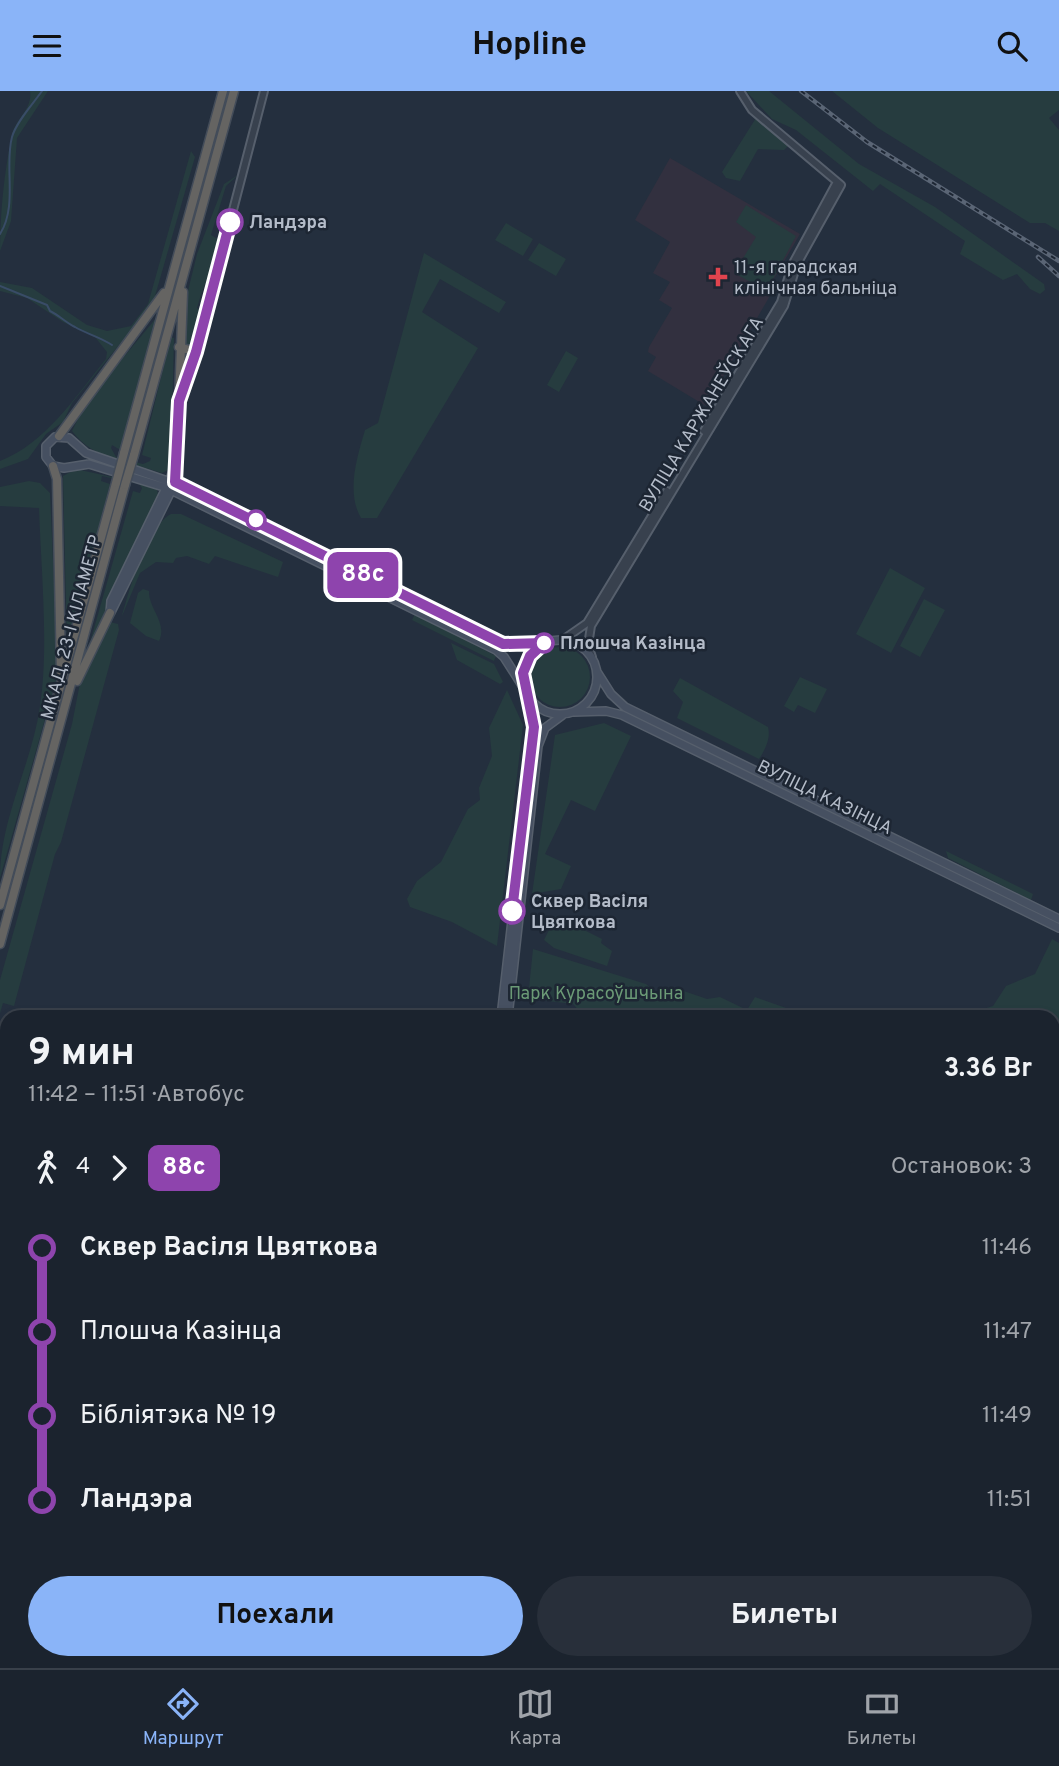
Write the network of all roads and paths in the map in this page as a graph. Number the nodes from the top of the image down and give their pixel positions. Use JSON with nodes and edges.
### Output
{"nodes":[{"id":1,"x":223,"y":91,"type":"edge"},
{"id":2,"x":234,"y":91,"type":"edge"},
{"id":3,"x":264,"y":91,"type":"edge"},
{"id":4,"x":740,"y":91,"type":"edge"},
{"id":5,"x":839,"y":183,"type":"junction"},
{"id":6,"x":173,"y":275,"type":"junction"},
{"id":7,"x":183,"y":278,"type":"junction"},
{"id":8,"x":178,"y":347,"type":"junction"},
{"id":9,"x":196,"y":352,"type":"junction"},
{"id":10,"x":179,"y":401,"type":"junction"},
{"id":11,"x":59,"y":436,"type":"junction"},
{"id":12,"x":77,"y":447,"type":"junction"},
{"id":13,"x":72,"y":464,"type":"junction"},
{"id":14,"x":52,"y":466,"type":"junction"},
{"id":15,"x":171,"y":485,"type":"junction"},
{"id":16,"x":187,"y":499,"type":"junction"},
{"id":17,"x":162,"y":510,"type":"junction"},
{"id":18,"x":110,"y":613,"type":"junction"},
{"id":19,"x":564,"y":639,"type":"junction"},
{"id":20,"x":544,"y":643,"type":"junction"},
{"id":21,"x":592,"y":657,"type":"junction"},
{"id":22,"x":597,"y":672,"type":"junction"},
{"id":23,"x":525,"y":691,"type":"junction"},
{"id":24,"x":59,"y":693,"type":"junction"},
{"id":25,"x":66,"y":707,"type":"junction"},
{"id":26,"x":575,"y":712,"type":"junction"},
{"id":27,"x":564,"y":714,"type":"junction"},
{"id":28,"x":939,"y":860,"type":"junction"},
{"id":29,"x":934,"y":868,"type":"junction"},
{"id":30,"x":0,"y":905,"type":"edge"},
{"id":31,"x":1040,"y":909,"type":"junction"},
{"id":32,"x":1035,"y":917,"type":"junction"},
{"id":33,"x":1059,"y":919,"type":"edge"},
{"id":34,"x":1059,"y":928,"type":"edge"},
{"id":35,"x":513,"y":938,"type":"junction"},
{"id":36,"x":0,"y":944,"type":"edge"},
{"id":37,"x":511,"y":959,"type":"junction"},
{"id":38,"x":502,"y":1010,"type":"edge"},
{"id":39,"x":508,"y":1010,"type":"edge"}],
"edges":[{"from":1,"to":6,"type":"highway"},
{"from":2,"to":7,"type":"highway"},
{"from":3,"to":9,"type":"street"},
{"from":4,"to":5,"type":"street"},
{"from":5,"to":19,"type":"street","name":"ВУЛІЦА КАРЖАНЕЎСКАГА"},
{"from":5,"to":21,"type":"street","name":"ВУЛІЦА КАРЖАНЕЎСКАГА"},
{"from":6,"to":11,"type":"highway"},
{"from":6,"to":24,"type":"highway","name":"МКАД, 23-І КІЛАМЕТР","bridge":true},
{"from":7,"to":8,"type":"highway"},
{"from":7,"to":25,"type":"highway","name":"МКАД, 23-І КІЛАМЕТР","bridge":true},
{"from":8,"to":9,"type":"highway"},
{"from":8,"to":10,"type":"highway"},
{"from":9,"to":10,"type":"street"},
{"from":10,"to":15,"type":"main road"},
{"from":11,"to":12,"type":"main road"},
{"from":11,"to":14,"type":"main road"},
{"from":12,"to":13,"type":"main road"},
{"from":12,"to":15,"type":"main road"},
{"from":13,"to":14,"type":"main road"},
{"from":13,"to":15,"type":"main road"},
{"from":14,"to":24,"type":"highway"},
{"from":15,"to":16,"type":"main road"},
{"from":15,"to":17,"type":"main road"},
{"from":15,"to":18,"type":"main road"},
{"from":15,"to":20,"type":"main road"},
{"from":16,"to":17,"type":"main road"},
{"from":16,"to":23,"type":"main road"},
{"from":17,"to":18,"type":"main road"},
{"from":18,"to":25,"type":"highway"},
{"from":19,"to":20,"type":"main road"},
{"from":19,"to":21,"type":"main road"},
{"from":20,"to":23,"type":"main road"},
{"from":21,"to":22,"type":"main road"},
{"from":22,"to":26,"type":"main road"},
{"from":22,"to":28,"type":"main road","name":"ВУЛІЦА КАЗІНЦА"},
{"from":23,"to":27,"type":"main road"},
{"from":23,"to":35,"type":"main road"},
{"from":24,"to":30,"type":"highway","name":"МКАД, 23-І КІЛАМЕТР"},
{"from":25,"to":36,"type":"highway","name":"МКАД, 23-І КІЛАМЕТР"},
{"from":26,"to":27,"type":"main road"},
{"from":26,"to":29,"type":"main road","name":"ВУЛІЦА КАЗІНЦА"},
{"from":27,"to":35,"type":"main road"},
{"from":28,"to":29,"type":"main road"},
{"from":28,"to":31,"type":"main road","name":"ВУЛІЦА КАЗІНЦА"},
{"from":29,"to":32,"type":"main road","name":"ВУЛІЦА КАЗІНЦА"},
{"from":31,"to":32,"type":"main road"},
{"from":31,"to":33,"type":"main road","name":"ВУЛІЦА КАЗІНЦА"},
{"from":32,"to":34,"type":"main road","name":"ВУЛІЦА КАЗІНЦА"},
{"from":35,"to":37,"type":"main road"},
{"from":37,"to":38,"type":"main road"},
{"from":37,"to":39,"type":"main road"}]}
